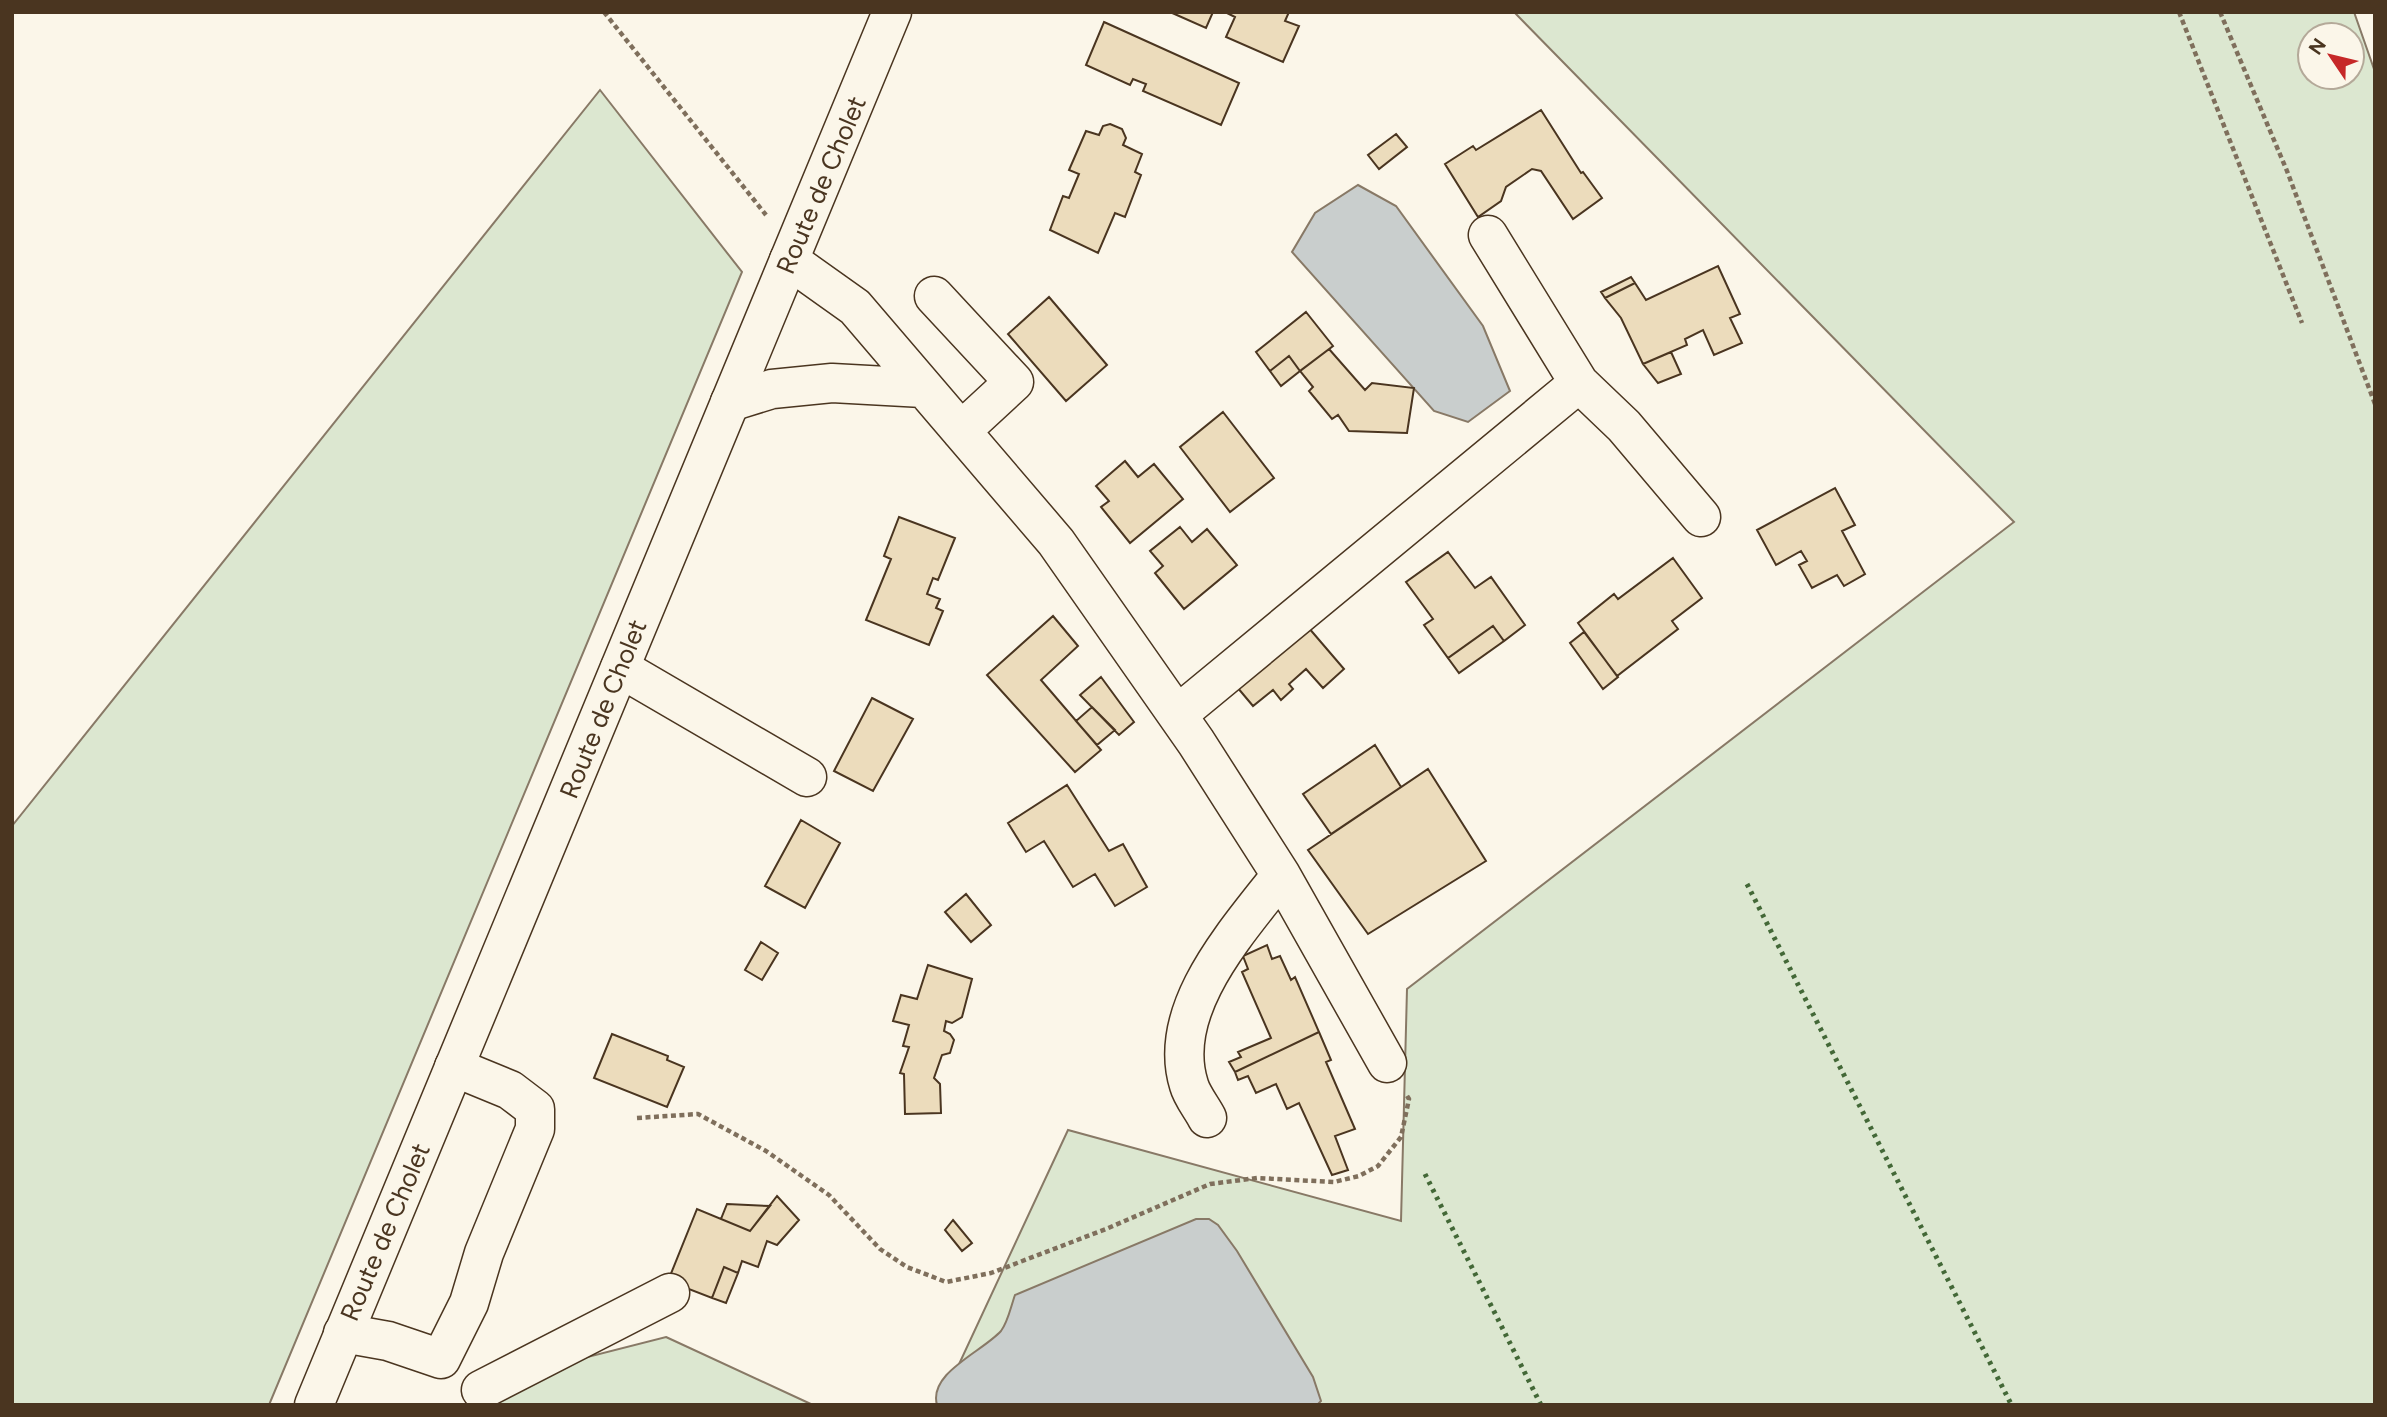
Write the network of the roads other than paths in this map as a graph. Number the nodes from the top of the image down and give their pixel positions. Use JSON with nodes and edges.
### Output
{"nodes":[{"id":1,"x":892,"y":12,"type":"edge"},
{"id":2,"x":1488,"y":235,"type":"dead end"},
{"id":3,"x":792,"y":253,"type":"junction"},
{"id":4,"x":934,"y":296,"type":"dead end"},
{"id":5,"x":1579,"y":383,"type":"junction"},
{"id":6,"x":923,"y":388,"type":"junction"},
{"id":7,"x":730,"y":402,"type":"junction"},
{"id":8,"x":961,"y":431,"type":"junction"},
{"id":9,"x":1701,"y":517,"type":"dead end"},
{"id":10,"x":620,"y":668,"type":"junction"},
{"id":11,"x":1177,"y":715,"type":"junction"},
{"id":12,"x":807,"y":777,"type":"dead end"},
{"id":13,"x":1281,"y":875,"type":"junction"},
{"id":14,"x":1387,"y":1063,"type":"road end"},
{"id":15,"x":454,"y":1067,"type":"junction"},
{"id":16,"x":1208,"y":1118,"type":"dead end"},
{"id":17,"x":670,"y":1293,"type":"dead end"},
{"id":18,"x":344,"y":1333,"type":"junction"},
{"id":19,"x":441,"y":1359,"type":"junction"},
{"id":20,"x":482,"y":1398,"type":"edge"},
{"id":21,"x":314,"y":1405,"type":"edge"}],
"edges":[{"from":1,"to":3,"type":"main road","name":"Route de Cholet"},
{"from":2,"to":5,"type":"main road"},
{"from":3,"to":6,"type":"main road"},
{"from":3,"to":7,"type":"main road","name":"Route de Cholet"},
{"from":4,"to":8,"type":"main road"},
{"from":5,"to":9,"type":"main road"},
{"from":5,"to":11,"type":"main road"},
{"from":6,"to":7,"type":"main road"},
{"from":6,"to":8,"type":"main road"},
{"from":7,"to":10,"type":"main road","name":"Route de Cholet"},
{"from":8,"to":11,"type":"main road"},
{"from":10,"to":12,"type":"main road"},
{"from":10,"to":15,"type":"main road","name":"Route de Cholet"},
{"from":11,"to":13,"type":"main road"},
{"from":13,"to":14,"type":"main road"},
{"from":13,"to":16,"type":"main road"},
{"from":15,"to":18,"type":"main road","name":"Route de Cholet"},
{"from":15,"to":19,"type":"main road"},
{"from":17,"to":20,"type":"main road"},
{"from":18,"to":19,"type":"main road"},
{"from":18,"to":21,"type":"main road","name":"Route de Cholet"},
{"from":19,"to":20,"type":"main road"}]}
